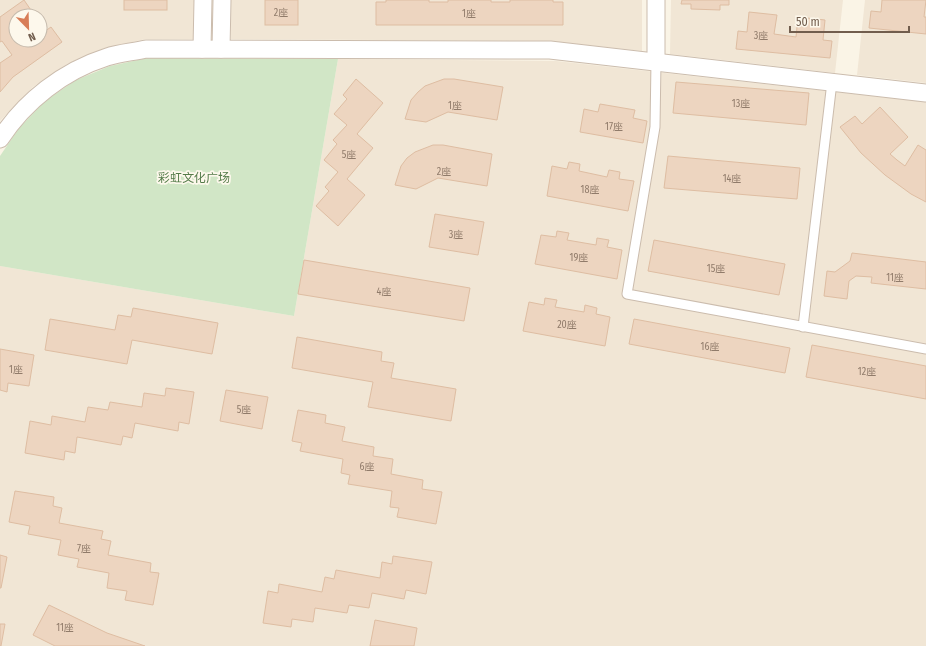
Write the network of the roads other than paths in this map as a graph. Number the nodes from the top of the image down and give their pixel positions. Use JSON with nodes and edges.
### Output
{"nodes":[{"id":1,"x":203,"y":0,"type":"edge"},
{"id":2,"x":222,"y":0,"type":"edge"},
{"id":3,"x":656,"y":0,"type":"edge"},
{"id":4,"x":202,"y":49,"type":"junction"},
{"id":5,"x":221,"y":49,"type":"junction"},
{"id":6,"x":656,"y":62,"type":"junction"},
{"id":7,"x":832,"y":82,"type":"junction"},
{"id":8,"x":926,"y":93,"type":"edge"},
{"id":9,"x":0,"y":139,"type":"edge"},
{"id":10,"x":803,"y":327,"type":"junction"},
{"id":11,"x":926,"y":349,"type":"edge"}],
"edges":[{"from":1,"to":4,"type":"street"},
{"from":2,"to":5,"type":"street"},
{"from":3,"to":6,"type":"street"},
{"from":4,"to":5,"type":"street"},
{"from":4,"to":9,"type":"street"},
{"from":5,"to":6,"type":"street"},
{"from":6,"to":7,"type":"street"},
{"from":6,"to":10,"type":"lane"},
{"from":7,"to":8,"type":"street"},
{"from":7,"to":10,"type":"lane"},
{"from":10,"to":11,"type":"lane"}]}
